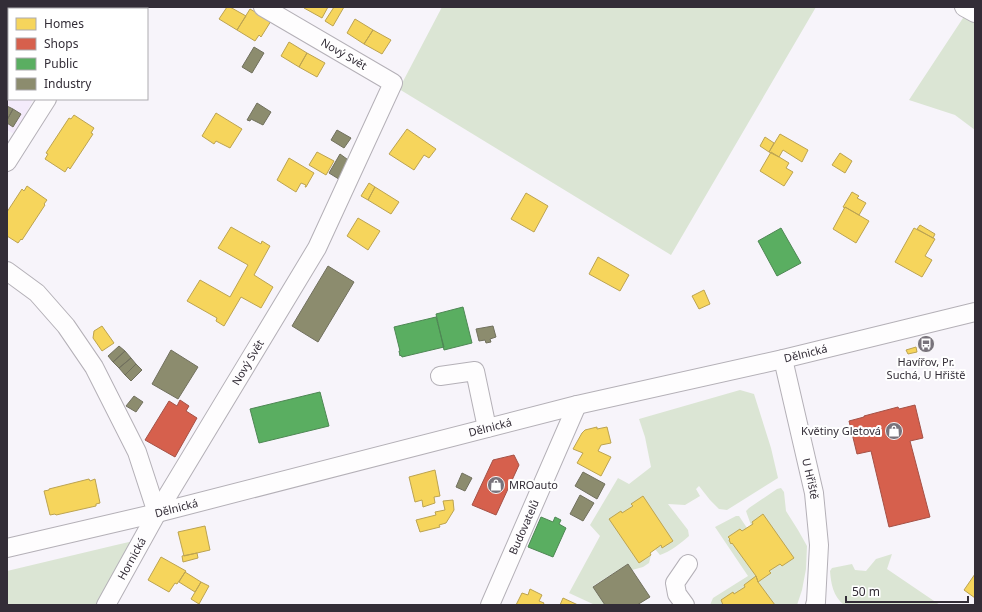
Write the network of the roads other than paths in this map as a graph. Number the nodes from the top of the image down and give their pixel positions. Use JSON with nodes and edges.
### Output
{"nodes":[{"id":1,"x":263,"y":7,"type":"edge"},
{"id":2,"x":964,"y":7,"type":"edge"},
{"id":3,"x":975,"y":13,"type":"edge"},
{"id":4,"x":46,"y":100,"type":"edge"},
{"id":5,"x":7,"y":162,"type":"edge"},
{"id":6,"x":7,"y":271,"type":"edge"},
{"id":7,"x":975,"y":312,"type":"edge"},
{"id":8,"x":783,"y":359,"type":"junction"},
{"id":9,"x":440,"y":376,"type":"dead end"},
{"id":10,"x":577,"y":405,"type":"junction"},
{"id":11,"x":487,"y":428,"type":"junction"},
{"id":12,"x":157,"y":513,"type":"junction"},
{"id":13,"x":7,"y":548,"type":"edge"},
{"id":14,"x":688,"y":564,"type":"dead end"},
{"id":15,"x":818,"y":604,"type":"edge"},
{"id":16,"x":106,"y":605,"type":"edge"},
{"id":17,"x":490,"y":605,"type":"edge"},
{"id":18,"x":685,"y":605,"type":"edge"}],
"edges":[{"from":1,"to":12,"type":"street","name":"Nový Svět"},
{"from":2,"to":3,"type":"street"},
{"from":4,"to":5,"type":"street"},
{"from":6,"to":12,"type":"street"},
{"from":7,"to":8,"type":"street","name":"Dělnická"},
{"from":8,"to":10,"type":"street","name":"Dělnická"},
{"from":8,"to":15,"type":"street","name":"U Hřiště"},
{"from":9,"to":11,"type":"street"},
{"from":10,"to":11,"type":"street","name":"Dělnická"},
{"from":10,"to":17,"type":"street","name":"Budovatelů"},
{"from":11,"to":12,"type":"street","name":"Dělnická"},
{"from":12,"to":13,"type":"street","name":"Dělnická"},
{"from":12,"to":16,"type":"street","name":"Hornická"},
{"from":14,"to":18,"type":"street"}]}
